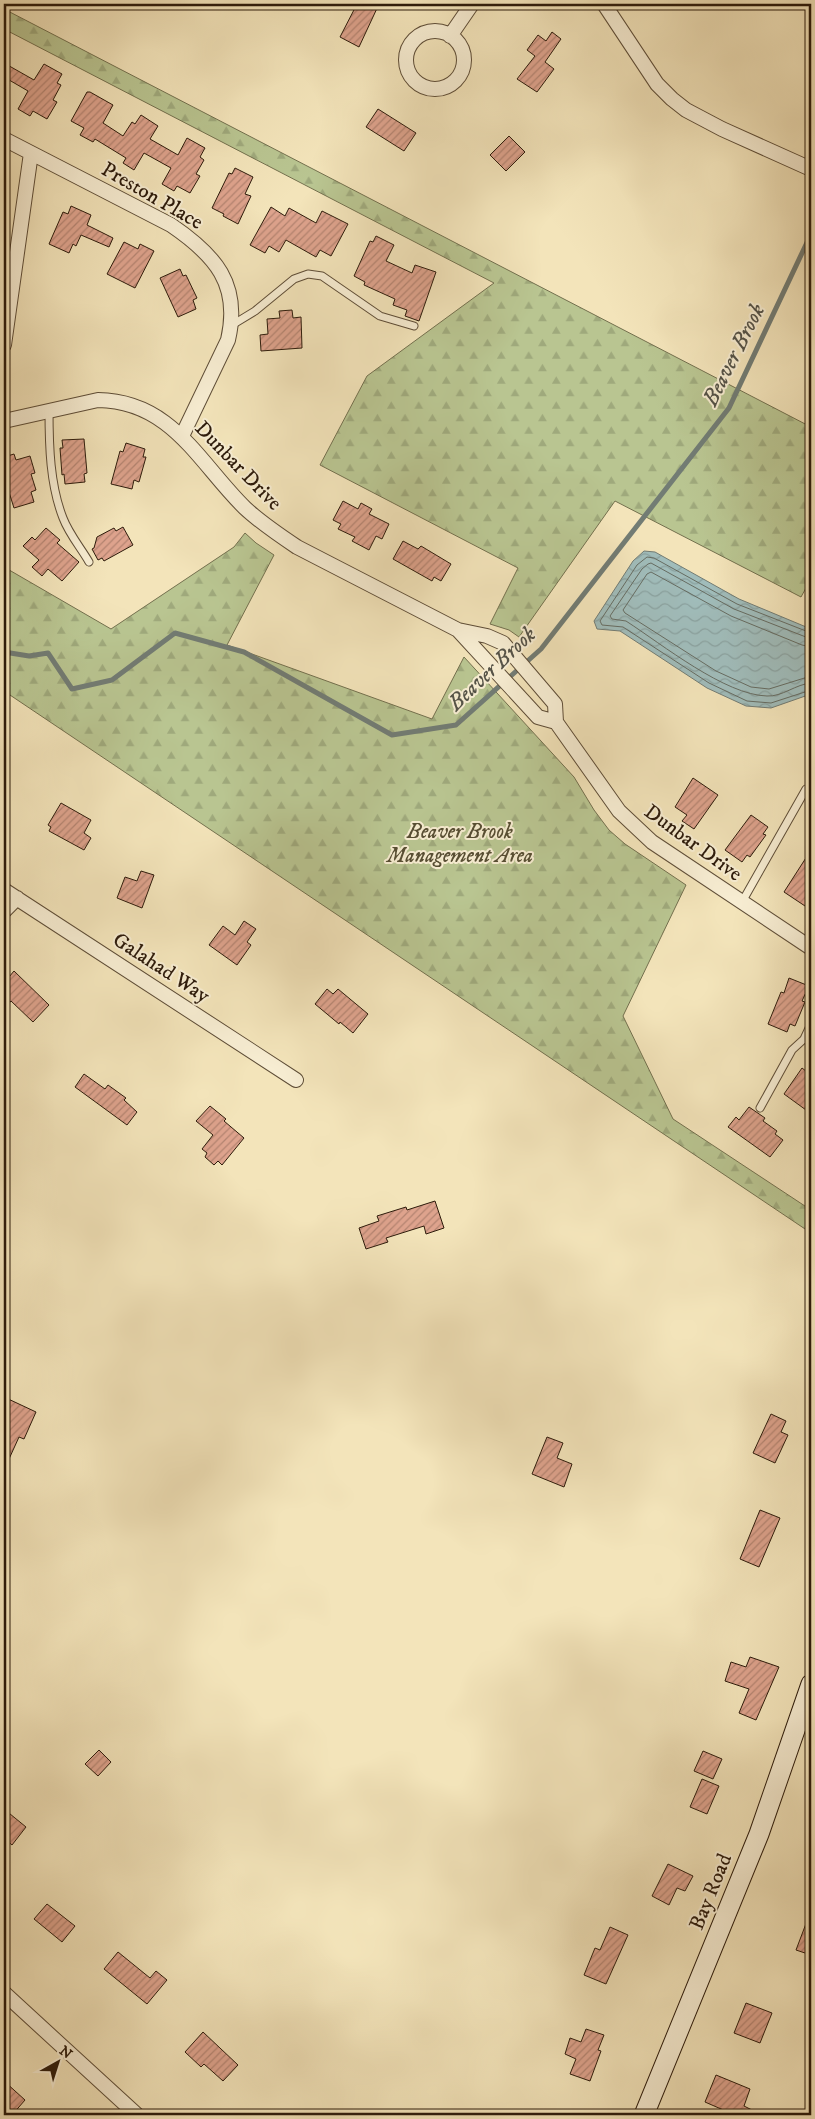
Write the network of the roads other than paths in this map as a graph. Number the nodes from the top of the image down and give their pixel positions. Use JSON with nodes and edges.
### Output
{"nodes":[{"id":1,"x":472,"y":4,"type":"edge"},
{"id":2,"x":604,"y":4,"type":"edge"},
{"id":3,"x":450,"y":36,"type":"junction"},
{"id":4,"x":4,"y":139,"type":"edge"},
{"id":5,"x":31,"y":153,"type":"junction"},
{"id":6,"x":811,"y":169,"type":"edge"},
{"id":7,"x":231,"y":325,"type":"junction"},
{"id":8,"x":414,"y":326,"type":"dead end"},
{"id":9,"x":4,"y":345,"type":"edge"},
{"id":10,"x":49,"y":410,"type":"junction"},
{"id":11,"x":4,"y":421,"type":"edge"},
{"id":12,"x":182,"y":436,"type":"junction"},
{"id":13,"x":89,"y":562,"type":"dead end"},
{"id":14,"x":458,"y":630,"type":"junction"},
{"id":15,"x":556,"y":722,"type":"junction"},
{"id":16,"x":811,"y":792,"type":"edge"},
{"id":17,"x":4,"y":890,"type":"edge"},
{"id":18,"x":17,"y":898,"type":"junction"},
{"id":19,"x":742,"y":903,"type":"junction"},
{"id":20,"x":4,"y":911,"type":"edge"},
{"id":21,"x":811,"y":948,"type":"edge"},
{"id":22,"x":811,"y":1024,"type":"edge"},
{"id":23,"x":296,"y":1080,"type":"dead end"},
{"id":24,"x":760,"y":1108,"type":"dead end"},
{"id":25,"x":811,"y":1684,"type":"edge"},
{"id":26,"x":4,"y":1993,"type":"edge"},
{"id":27,"x":137,"y":2115,"type":"edge"},
{"id":28,"x":644,"y":2115,"type":"edge"}],
"edges":[{"from":1,"to":3,"type":"street"},
{"from":2,"to":6,"type":"street"},
{"from":3,"to":3,"type":"street"},
{"from":4,"to":5,"type":"street","name":"Preston Place"},
{"from":5,"to":7,"type":"street","name":"Preston Place"},
{"from":5,"to":9,"type":"street"},
{"from":7,"to":8,"type":"lane"},
{"from":7,"to":12,"type":"street","name":"Preston Place"},
{"from":10,"to":11,"type":"street","name":"Dunbar Drive"},
{"from":10,"to":12,"type":"street","name":"Dunbar Drive"},
{"from":10,"to":13,"type":"lane"},
{"from":12,"to":14,"type":"street","name":"Dunbar Drive"},
{"from":14,"to":15,"type":"street","name":"Dunbar Drive"},
{"from":14,"to":15,"type":"street","name":"Dunbar Drive"},
{"from":15,"to":19,"type":"street","name":"Dunbar Drive"},
{"from":16,"to":19,"type":"lane"},
{"from":17,"to":18,"type":"street","name":"Galahad Way"},
{"from":18,"to":20,"type":"street"},
{"from":18,"to":23,"type":"street","name":"Galahad Way"},
{"from":19,"to":21,"type":"street","name":"Dunbar Drive"},
{"from":22,"to":24,"type":"lane"},
{"from":25,"to":28,"type":"main road","name":"Bay Road"},
{"from":26,"to":27,"type":"street"}]}
